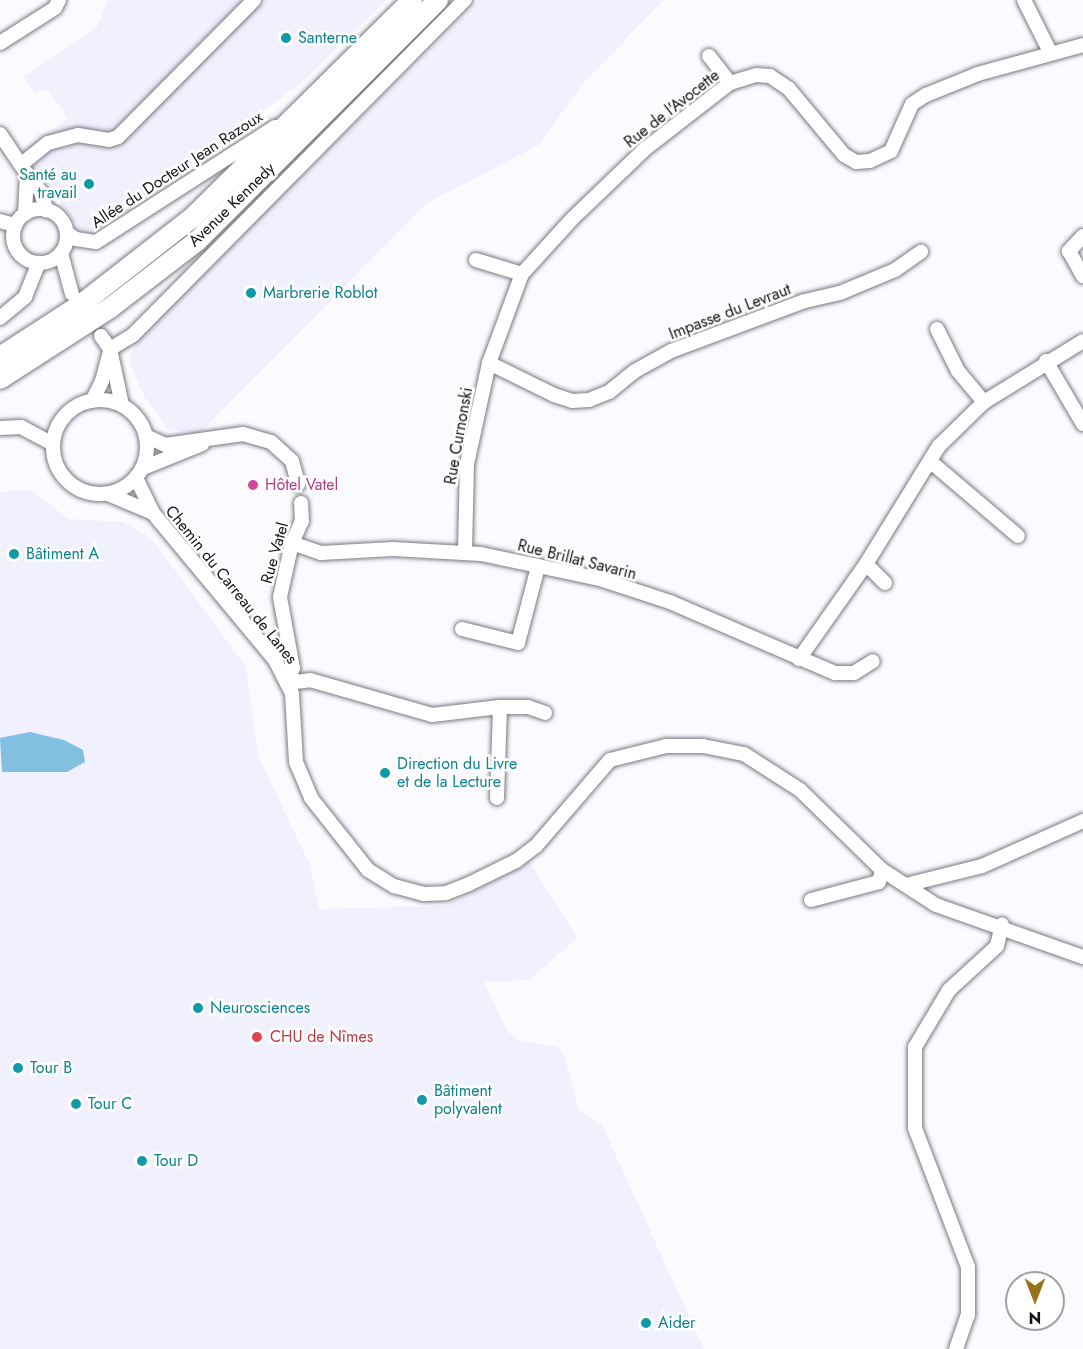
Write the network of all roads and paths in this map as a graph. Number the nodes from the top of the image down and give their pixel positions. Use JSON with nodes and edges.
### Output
{"nodes":[{"id":1,"x":59,"y":0,"type":"edge"},
{"id":2,"x":254,"y":0,"type":"edge"},
{"id":3,"x":412,"y":0,"type":"edge"},
{"id":4,"x":438,"y":0,"type":"edge"},
{"id":5,"x":465,"y":0,"type":"edge"},
{"id":6,"x":1024,"y":0,"type":"edge"},
{"id":7,"x":0,"y":43,"type":"edge"},
{"id":8,"x":1083,"y":45,"type":"edge"},
{"id":9,"x":1050,"y":52,"type":"junction"},
{"id":10,"x":709,"y":56,"type":"dead end"},
{"id":11,"x":730,"y":83,"type":"junction"},
{"id":12,"x":302,"y":109,"type":"junction"},
{"id":13,"x":2,"y":142,"type":"edge"},
{"id":14,"x":25,"y":169,"type":"junction"},
{"id":15,"x":46,"y":210,"type":"junction"},
{"id":16,"x":25,"y":214,"type":"junction"},
{"id":17,"x":0,"y":221,"type":"edge"},
{"id":18,"x":0,"y":232,"type":"edge"},
{"id":19,"x":14,"y":232,"type":"junction"},
{"id":20,"x":67,"y":233,"type":"junction"},
{"id":21,"x":1083,"y":236,"type":"edge"},
{"id":22,"x":921,"y":252,"type":"dead end"},
{"id":23,"x":61,"y":253,"type":"junction"},
{"id":24,"x":476,"y":260,"type":"dead end"},
{"id":25,"x":42,"y":263,"type":"junction"},
{"id":26,"x":522,"y":274,"type":"junction"},
{"id":27,"x":1083,"y":276,"type":"edge"},
{"id":28,"x":0,"y":318,"type":"edge"},
{"id":29,"x":937,"y":329,"type":"dead end"},
{"id":30,"x":100,"y":336,"type":"dead end"},
{"id":31,"x":1083,"y":341,"type":"edge"},
{"id":32,"x":110,"y":349,"type":"junction"},
{"id":33,"x":0,"y":357,"type":"edge"},
{"id":34,"x":1046,"y":361,"type":"junction"},
{"id":35,"x":489,"y":363,"type":"junction"},
{"id":36,"x":0,"y":379,"type":"edge"},
{"id":37,"x":92,"y":401,"type":"junction"},
{"id":38,"x":984,"y":402,"type":"junction"},
{"id":39,"x":122,"y":405,"type":"junction"},
{"id":40,"x":1083,"y":424,"type":"edge"},
{"id":41,"x":0,"y":428,"type":"edge"},
{"id":42,"x":146,"y":436,"type":"junction"},
{"id":43,"x":212,"y":439,"type":"junction"},
{"id":44,"x":53,"y":444,"type":"junction"},
{"id":45,"x":931,"y":462,"type":"junction"},
{"id":46,"x":140,"y":473,"type":"junction"},
{"id":47,"x":298,"y":484,"type":"dead end"},
{"id":48,"x":108,"y":494,"type":"junction"},
{"id":49,"x":301,"y":503,"type":"dead end"},
{"id":50,"x":153,"y":513,"type":"junction"},
{"id":51,"x":1018,"y":536,"type":"dead end"},
{"id":52,"x":292,"y":543,"type":"junction"},
{"id":53,"x":465,"y":551,"type":"junction"},
{"id":54,"x":866,"y":564,"type":"junction"},
{"id":55,"x":538,"y":567,"type":"junction"},
{"id":56,"x":885,"y":583,"type":"dead end"},
{"id":57,"x":462,"y":629,"type":"dead end"},
{"id":58,"x":799,"y":659,"type":"junction"},
{"id":59,"x":873,"y":661,"type":"dead end"},
{"id":60,"x":287,"y":683,"type":"junction"},
{"id":61,"x":500,"y":707,"type":"junction"},
{"id":62,"x":545,"y":713,"type":"dead end"},
{"id":63,"x":497,"y":798,"type":"dead end"},
{"id":64,"x":1083,"y":820,"type":"edge"},
{"id":65,"x":882,"y":870,"type":"junction"},
{"id":66,"x":906,"y":885,"type":"junction"},
{"id":67,"x":811,"y":900,"type":"dead end"},
{"id":68,"x":1002,"y":925,"type":"junction"},
{"id":69,"x":1083,"y":957,"type":"edge"},
{"id":70,"x":956,"y":1349,"type":"edge"}],
"edges":[{"from":1,"to":7,"type":"street"},
{"from":2,"to":14,"type":"street"},
{"from":3,"to":12,"type":"main road","name":"Avenue Kennedy"},
{"from":4,"to":36,"type":"main road","name":"Avenue Kennedy"},
{"from":5,"to":32,"type":"street"},
{"from":6,"to":9,"type":"street"},
{"from":8,"to":9,"type":"street","name":"Rue de l'Avocette"},
{"from":9,"to":11,"type":"street","name":"Rue de l'Avocette"},
{"from":10,"to":11,"type":"street"},
{"from":11,"to":26,"type":"street","name":"Rue de l'Avocette"},
{"from":12,"to":20,"type":"street","name":"Allée du Docteur Jean Razoux"},
{"from":12,"to":33,"type":"main road","name":"Avenue Kennedy"},
{"from":13,"to":14,"type":"street"},
{"from":14,"to":15,"type":"street"},
{"from":14,"to":16,"type":"street"},
{"from":15,"to":16,"type":"street"},
{"from":15,"to":20,"type":"street"},
{"from":16,"to":19,"type":"street"},
{"from":17,"to":19,"type":"street"},
{"from":18,"to":19,"type":"street"},
{"from":19,"to":25,"type":"street"},
{"from":20,"to":23,"type":"street"},
{"from":21,"to":27,"type":"street"},
{"from":22,"to":35,"type":"street","name":"Impasse du Levraut"},
{"from":23,"to":25,"type":"street"},
{"from":23,"to":25,"type":"street"},
{"from":24,"to":26,"type":"street"},
{"from":25,"to":28,"type":"street"},
{"from":26,"to":35,"type":"street","name":"Rue de l'Avocette"},
{"from":29,"to":38,"type":"street"},
{"from":30,"to":32,"type":"street"},
{"from":31,"to":34,"type":"street"},
{"from":32,"to":37,"type":"street"},
{"from":32,"to":39,"type":"street"},
{"from":34,"to":38,"type":"street"},
{"from":34,"to":40,"type":"street"},
{"from":35,"to":53,"type":"street","name":"Rue Curnonski"},
{"from":37,"to":39,"type":"street"},
{"from":37,"to":44,"type":"street"},
{"from":38,"to":45,"type":"street"},
{"from":39,"to":42,"type":"street"},
{"from":41,"to":44,"type":"street"},
{"from":42,"to":43,"type":"street"},
{"from":42,"to":46,"type":"street"},
{"from":43,"to":46,"type":"street"},
{"from":43,"to":47,"type":"street"},
{"from":44,"to":48,"type":"street"},
{"from":45,"to":51,"type":"street"},
{"from":45,"to":54,"type":"street"},
{"from":46,"to":48,"type":"street"},
{"from":46,"to":50,"type":"street"},
{"from":48,"to":50,"type":"street","name":"Chemin du Carreau de Lanes"},
{"from":49,"to":52,"type":"street","name":"Rue Vatel"},
{"from":50,"to":60,"type":"street","name":"Chemin du Carreau de Lanes"},
{"from":52,"to":53,"type":"street","name":"Rue Brillat Savarin"},
{"from":52,"to":60,"type":"street","name":"Rue Vatel"},
{"from":53,"to":55,"type":"street","name":"Rue Brillat Savarin"},
{"from":54,"to":56,"type":"street"},
{"from":54,"to":58,"type":"street"},
{"from":55,"to":57,"type":"street"},
{"from":55,"to":58,"type":"street","name":"Rue Brillat Savarin"},
{"from":58,"to":59,"type":"street","name":"Rue Brillat Savarin"},
{"from":60,"to":61,"type":"street"},
{"from":60,"to":65,"type":"street","name":"Chemin du Carreau de Lanes"},
{"from":61,"to":62,"type":"street"},
{"from":61,"to":63,"type":"street"},
{"from":64,"to":66,"type":"street"},
{"from":65,"to":66,"type":"street","name":"Chemin du Carreau de Lanes"},
{"from":65,"to":67,"type":"street"},
{"from":66,"to":68,"type":"street","name":"Chemin du Carreau de Lanes"},
{"from":68,"to":69,"type":"street","name":"Chemin du Carreau de Lanes"},
{"from":68,"to":70,"type":"street"}]}
